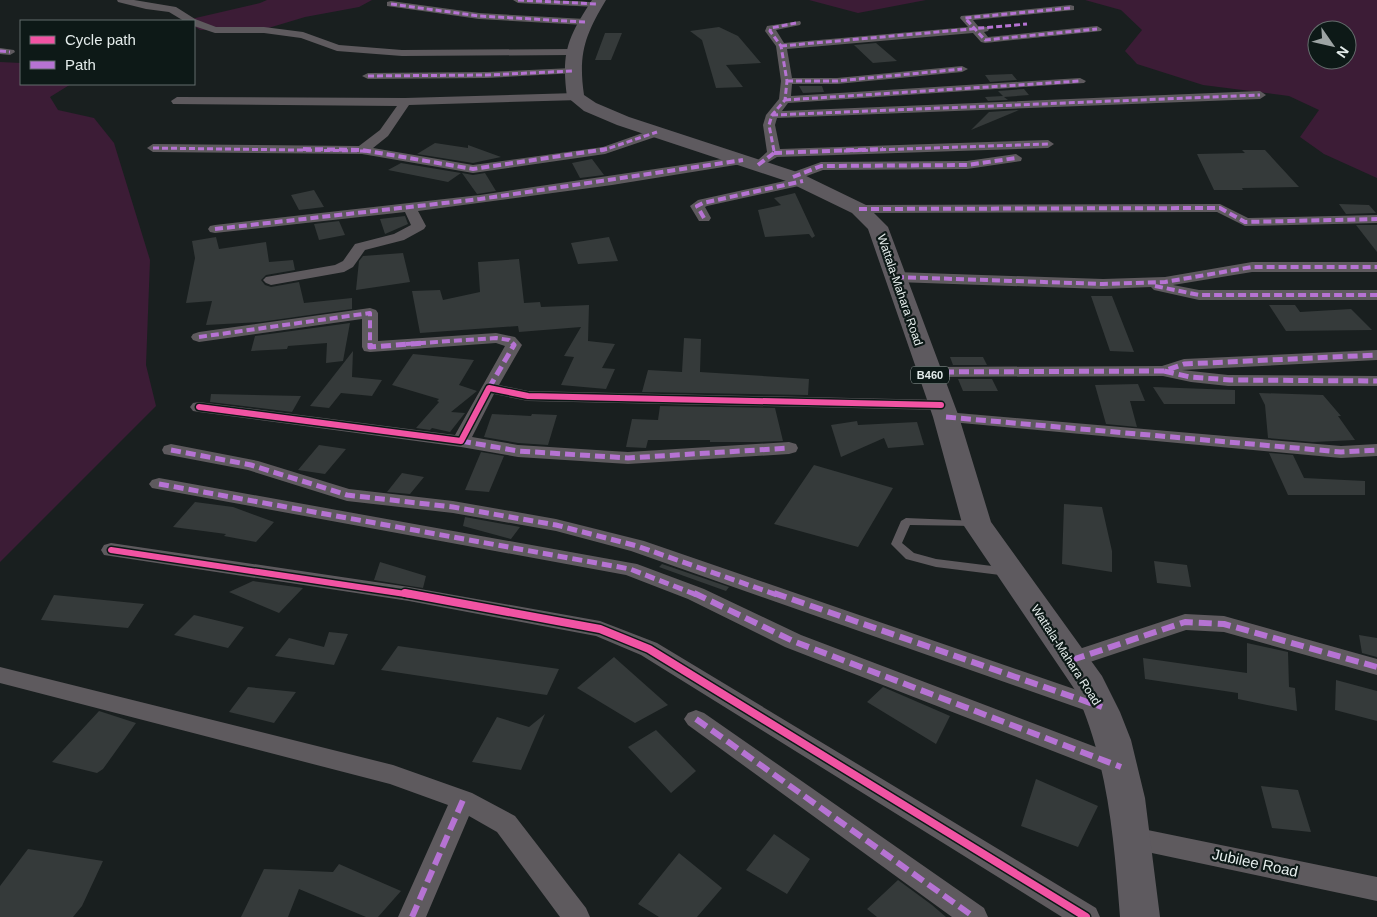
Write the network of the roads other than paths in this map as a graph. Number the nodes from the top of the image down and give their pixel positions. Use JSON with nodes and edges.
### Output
{"nodes":[{"id":1,"x":122,"y":0,"type":"edge"},
{"id":2,"x":518,"y":0,"type":"edge"},
{"id":3,"x":391,"y":4,"type":"dead end"},
{"id":4,"x":1070,"y":8,"type":"dead end"},
{"id":5,"x":593,"y":9,"type":"edge"},
{"id":6,"x":190,"y":20,"type":"edge"},
{"id":7,"x":195,"y":23,"type":"edge"},
{"id":8,"x":796,"y":24,"type":"dead end"},
{"id":9,"x":1027,"y":24,"type":"dead end"},
{"id":10,"x":1097,"y":29,"type":"dead end"},
{"id":11,"x":975,"y":30,"type":"junction"},
{"id":12,"x":781,"y":46,"type":"junction"},
{"id":13,"x":572,"y":62,"type":"junction"},
{"id":14,"x":962,"y":69,"type":"dead end"},
{"id":15,"x":368,"y":76,"type":"dead end"},
{"id":16,"x":787,"y":81,"type":"junction"},
{"id":17,"x":1080,"y":81,"type":"dead end"},
{"id":18,"x":1260,"y":95,"type":"dead end"},
{"id":19,"x":576,"y":97,"type":"junction"},
{"id":20,"x":785,"y":100,"type":"junction"},
{"id":21,"x":177,"y":101,"type":"dead end"},
{"id":22,"x":405,"y":102,"type":"junction"},
{"id":23,"x":772,"y":115,"type":"junction"},
{"id":24,"x":657,"y":132,"type":"junction"},
{"id":25,"x":1048,"y":144,"type":"dead end"},
{"id":26,"x":153,"y":148,"type":"dead end"},
{"id":27,"x":362,"y":150,"type":"junction"},
{"id":28,"x":1016,"y":158,"type":"dead end"},
{"id":29,"x":759,"y":159,"type":"junction"},
{"id":30,"x":798,"y":179,"type":"junction"},
{"id":31,"x":410,"y":209,"type":"junction"},
{"id":32,"x":859,"y":209,"type":"junction"},
{"id":33,"x":704,"y":218,"type":"dead end"},
{"id":34,"x":1377,"y":219,"type":"edge"},
{"id":35,"x":216,"y":229,"type":"dead end"},
{"id":36,"x":1377,"y":266,"type":"edge"},
{"id":37,"x":896,"y":277,"type":"junction"},
{"id":38,"x":271,"y":280,"type":"dead end"},
{"id":39,"x":1138,"y":283,"type":"junction"},
{"id":40,"x":1377,"y":295,"type":"edge"},
{"id":41,"x":198,"y":337,"type":"dead end"},
{"id":42,"x":1377,"y":356,"type":"edge"},
{"id":43,"x":1164,"y":371,"type":"junction"},
{"id":44,"x":928,"y":372,"type":"junction"},
{"id":45,"x":1377,"y":381,"type":"edge"},
{"id":46,"x":489,"y":388,"type":"junction"},
{"id":47,"x":200,"y":407,"type":"dead end"},
{"id":48,"x":944,"y":411,"type":"junction"},
{"id":49,"x":461,"y":441,"type":"junction"},
{"id":50,"x":789,"y":448,"type":"dead end"},
{"id":51,"x":171,"y":450,"type":"dead end"},
{"id":52,"x":1377,"y":450,"type":"edge"},
{"id":53,"x":159,"y":484,"type":"dead end"},
{"id":54,"x":977,"y":523,"type":"junction"},
{"id":55,"x":111,"y":550,"type":"dead end"},
{"id":56,"x":1011,"y":573,"type":"junction"},
{"id":57,"x":1072,"y":660,"type":"junction"},
{"id":58,"x":1377,"y":667,"type":"edge"},
{"id":59,"x":0,"y":675,"type":"edge"},
{"id":60,"x":1102,"y":707,"type":"junction"},
{"id":61,"x":696,"y":719,"type":"dead end"},
{"id":62,"x":1121,"y":767,"type":"junction"},
{"id":63,"x":463,"y":800,"type":"junction"},
{"id":64,"x":1133,"y":838,"type":"junction"},
{"id":65,"x":1377,"y":888,"type":"edge"},
{"id":66,"x":412,"y":917,"type":"edge"},
{"id":67,"x":576,"y":917,"type":"edge"},
{"id":68,"x":974,"y":917,"type":"edge"},
{"id":69,"x":1086,"y":917,"type":"edge"},
{"id":70,"x":1140,"y":917,"type":"edge"}],
"edges":[{"from":1,"to":6,"type":"street"},
{"from":2,"to":5,"type":"street"},
{"from":3,"to":5,"type":"street"},
{"from":4,"to":11,"type":"street"},
{"from":5,"to":13,"type":"main road"},
{"from":7,"to":13,"type":"street"},
{"from":8,"to":12,"type":"street"},
{"from":9,"to":11,"type":"street"},
{"from":10,"to":11,"type":"street"},
{"from":11,"to":12,"type":"street"},
{"from":12,"to":16,"type":"street"},
{"from":13,"to":15,"type":"street"},
{"from":13,"to":19,"type":"main road"},
{"from":14,"to":16,"type":"street"},
{"from":16,"to":20,"type":"street"},
{"from":17,"to":20,"type":"street"},
{"from":18,"to":23,"type":"street"},
{"from":19,"to":22,"type":"street"},
{"from":19,"to":24,"type":"main road","name":"Wattala-Mahara Road","number":"B460"},
{"from":20,"to":23,"type":"street"},
{"from":21,"to":22,"type":"street"},
{"from":22,"to":27,"type":"street"},
{"from":23,"to":29,"type":"street"},
{"from":24,"to":27,"type":"street"},
{"from":24,"to":29,"type":"main road","name":"Wattala-Mahara Road","number":"B460"},
{"from":25,"to":29,"type":"street"},
{"from":26,"to":27,"type":"street"},
{"from":28,"to":30,"type":"street"},
{"from":29,"to":30,"type":"main road","name":"Wattala-Mahara Road","number":"B460"},
{"from":29,"to":31,"type":"street"},
{"from":30,"to":32,"type":"main road","name":"Wattala-Mahara Road","number":"B460"},
{"from":30,"to":33,"type":"street"},
{"from":31,"to":35,"type":"street"},
{"from":31,"to":38,"type":"street"},
{"from":32,"to":34,"type":"street"},
{"from":32,"to":37,"type":"main road","name":"Wattala-Mahara Road","number":"B460"},
{"from":36,"to":39,"type":"street"},
{"from":37,"to":39,"type":"street"},
{"from":37,"to":44,"type":"main road","name":"Wattala-Mahara Road","number":"B460"},
{"from":39,"to":40,"type":"street"},
{"from":41,"to":46,"type":"street"},
{"from":42,"to":43,"type":"street"},
{"from":43,"to":44,"type":"street"},
{"from":43,"to":45,"type":"street"},
{"from":44,"to":48,"type":"main road","name":"Wattala-Mahara Road","number":"B460"},
{"from":46,"to":48,"type":"street"},
{"from":46,"to":49,"type":"street"},
{"from":47,"to":49,"type":"street"},
{"from":48,"to":52,"type":"street"},
{"from":48,"to":54,"type":"main road","name":"Wattala-Mahara Road","number":"B460"},
{"from":49,"to":50,"type":"street"},
{"from":51,"to":60,"type":"street"},
{"from":53,"to":62,"type":"street"},
{"from":54,"to":56,"type":"main road","name":"Wattala-Mahara Road","number":"B460"},
{"from":54,"to":56,"type":"lane"},
{"from":55,"to":69,"type":"street"},
{"from":56,"to":57,"type":"main road","name":"Wattala-Mahara Road","number":"B460"},
{"from":57,"to":58,"type":"street"},
{"from":57,"to":60,"type":"main road","name":"Wattala-Mahara Road","number":"B460"},
{"from":59,"to":63,"type":"street"},
{"from":60,"to":62,"type":"main road","name":"Wattala-Mahara Road","number":"B460"},
{"from":61,"to":68,"type":"street"},
{"from":62,"to":64,"type":"main road","name":"Wattala-Mahara Road","number":"B460"},
{"from":63,"to":66,"type":"street"},
{"from":63,"to":67,"type":"street"},
{"from":64,"to":65,"type":"street","name":"Jubilee Road"},
{"from":64,"to":70,"type":"main road","name":"Wattala-Mahara Road","number":"B460"}]}
